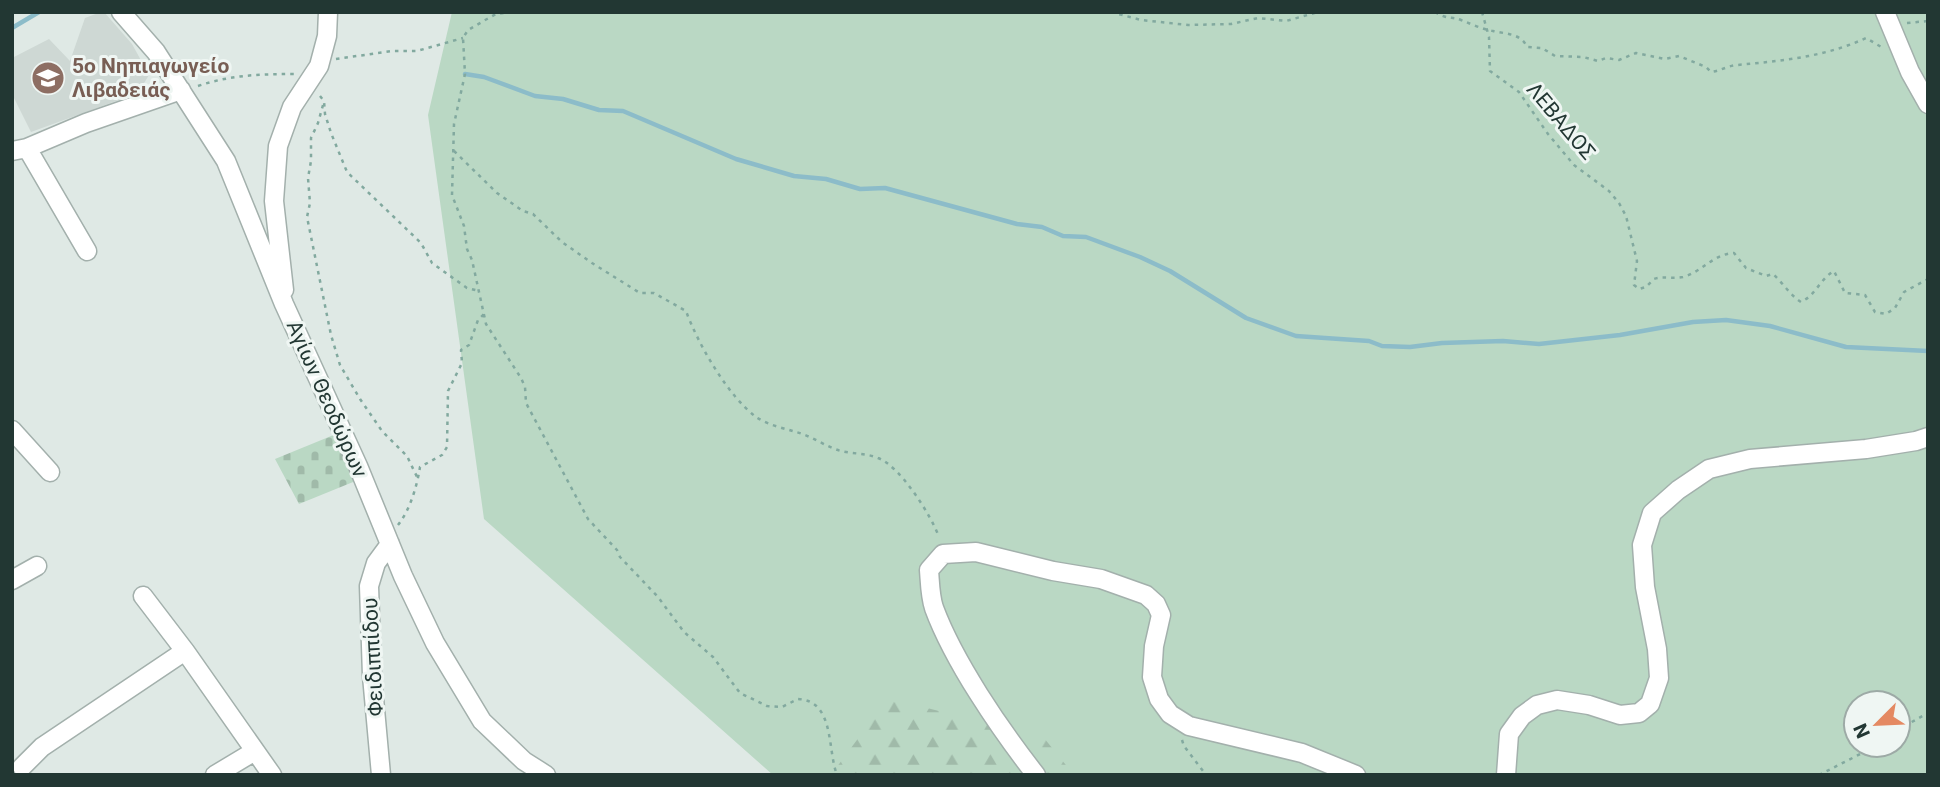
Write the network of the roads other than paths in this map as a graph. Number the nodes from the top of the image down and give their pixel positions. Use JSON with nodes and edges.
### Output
{"nodes":[{"id":1,"x":121,"y":12,"type":"edge"},
{"id":2,"x":328,"y":12,"type":"edge"},
{"id":3,"x":1885,"y":12,"type":"edge"},
{"id":4,"x":181,"y":90,"type":"junction"},
{"id":5,"x":1928,"y":104,"type":"edge"},
{"id":6,"x":20,"y":149,"type":"edge"},
{"id":7,"x":87,"y":251,"type":"dead end"},
{"id":8,"x":284,"y":304,"type":"junction"},
{"id":9,"x":12,"y":430,"type":"edge"},
{"id":10,"x":1928,"y":437,"type":"edge"},
{"id":11,"x":50,"y":472,"type":"dead end"},
{"id":12,"x":389,"y":542,"type":"junction"},
{"id":13,"x":37,"y":566,"type":"dead end"},
{"id":14,"x":15,"y":579,"type":"edge"},
{"id":15,"x":143,"y":596,"type":"dead end"},
{"id":16,"x":185,"y":651,"type":"junction"},
{"id":17,"x":255,"y":751,"type":"junction"},
{"id":18,"x":23,"y":767,"type":"edge"},
{"id":19,"x":215,"y":775,"type":"edge"},
{"id":20,"x":272,"y":775,"type":"edge"},
{"id":21,"x":381,"y":775,"type":"edge"},
{"id":22,"x":545,"y":775,"type":"edge"},
{"id":23,"x":1036,"y":775,"type":"edge"},
{"id":24,"x":1356,"y":775,"type":"edge"},
{"id":25,"x":1506,"y":775,"type":"edge"}],
"edges":[{"from":1,"to":4,"type":"street","name":"Αγίων Θεοδώρων"},
{"from":2,"to":8,"type":"street"},
{"from":3,"to":5,"type":"street"},
{"from":4,"to":6,"type":"street"},
{"from":4,"to":8,"type":"street","name":"Αγίων Θεοδώρων"},
{"from":6,"to":7,"type":"street"},
{"from":8,"to":12,"type":"street","name":"Αγίων Θεοδώρων"},
{"from":9,"to":11,"type":"street"},
{"from":10,"to":25,"type":"street"},
{"from":12,"to":21,"type":"street","name":"Φειδιππίδου"},
{"from":12,"to":22,"type":"street","name":"Αγίων Θεοδώρων"},
{"from":13,"to":14,"type":"street"},
{"from":15,"to":16,"type":"street"},
{"from":16,"to":17,"type":"street"},
{"from":16,"to":18,"type":"street"},
{"from":17,"to":19,"type":"street"},
{"from":17,"to":20,"type":"street"},
{"from":23,"to":24,"type":"street"}]}
